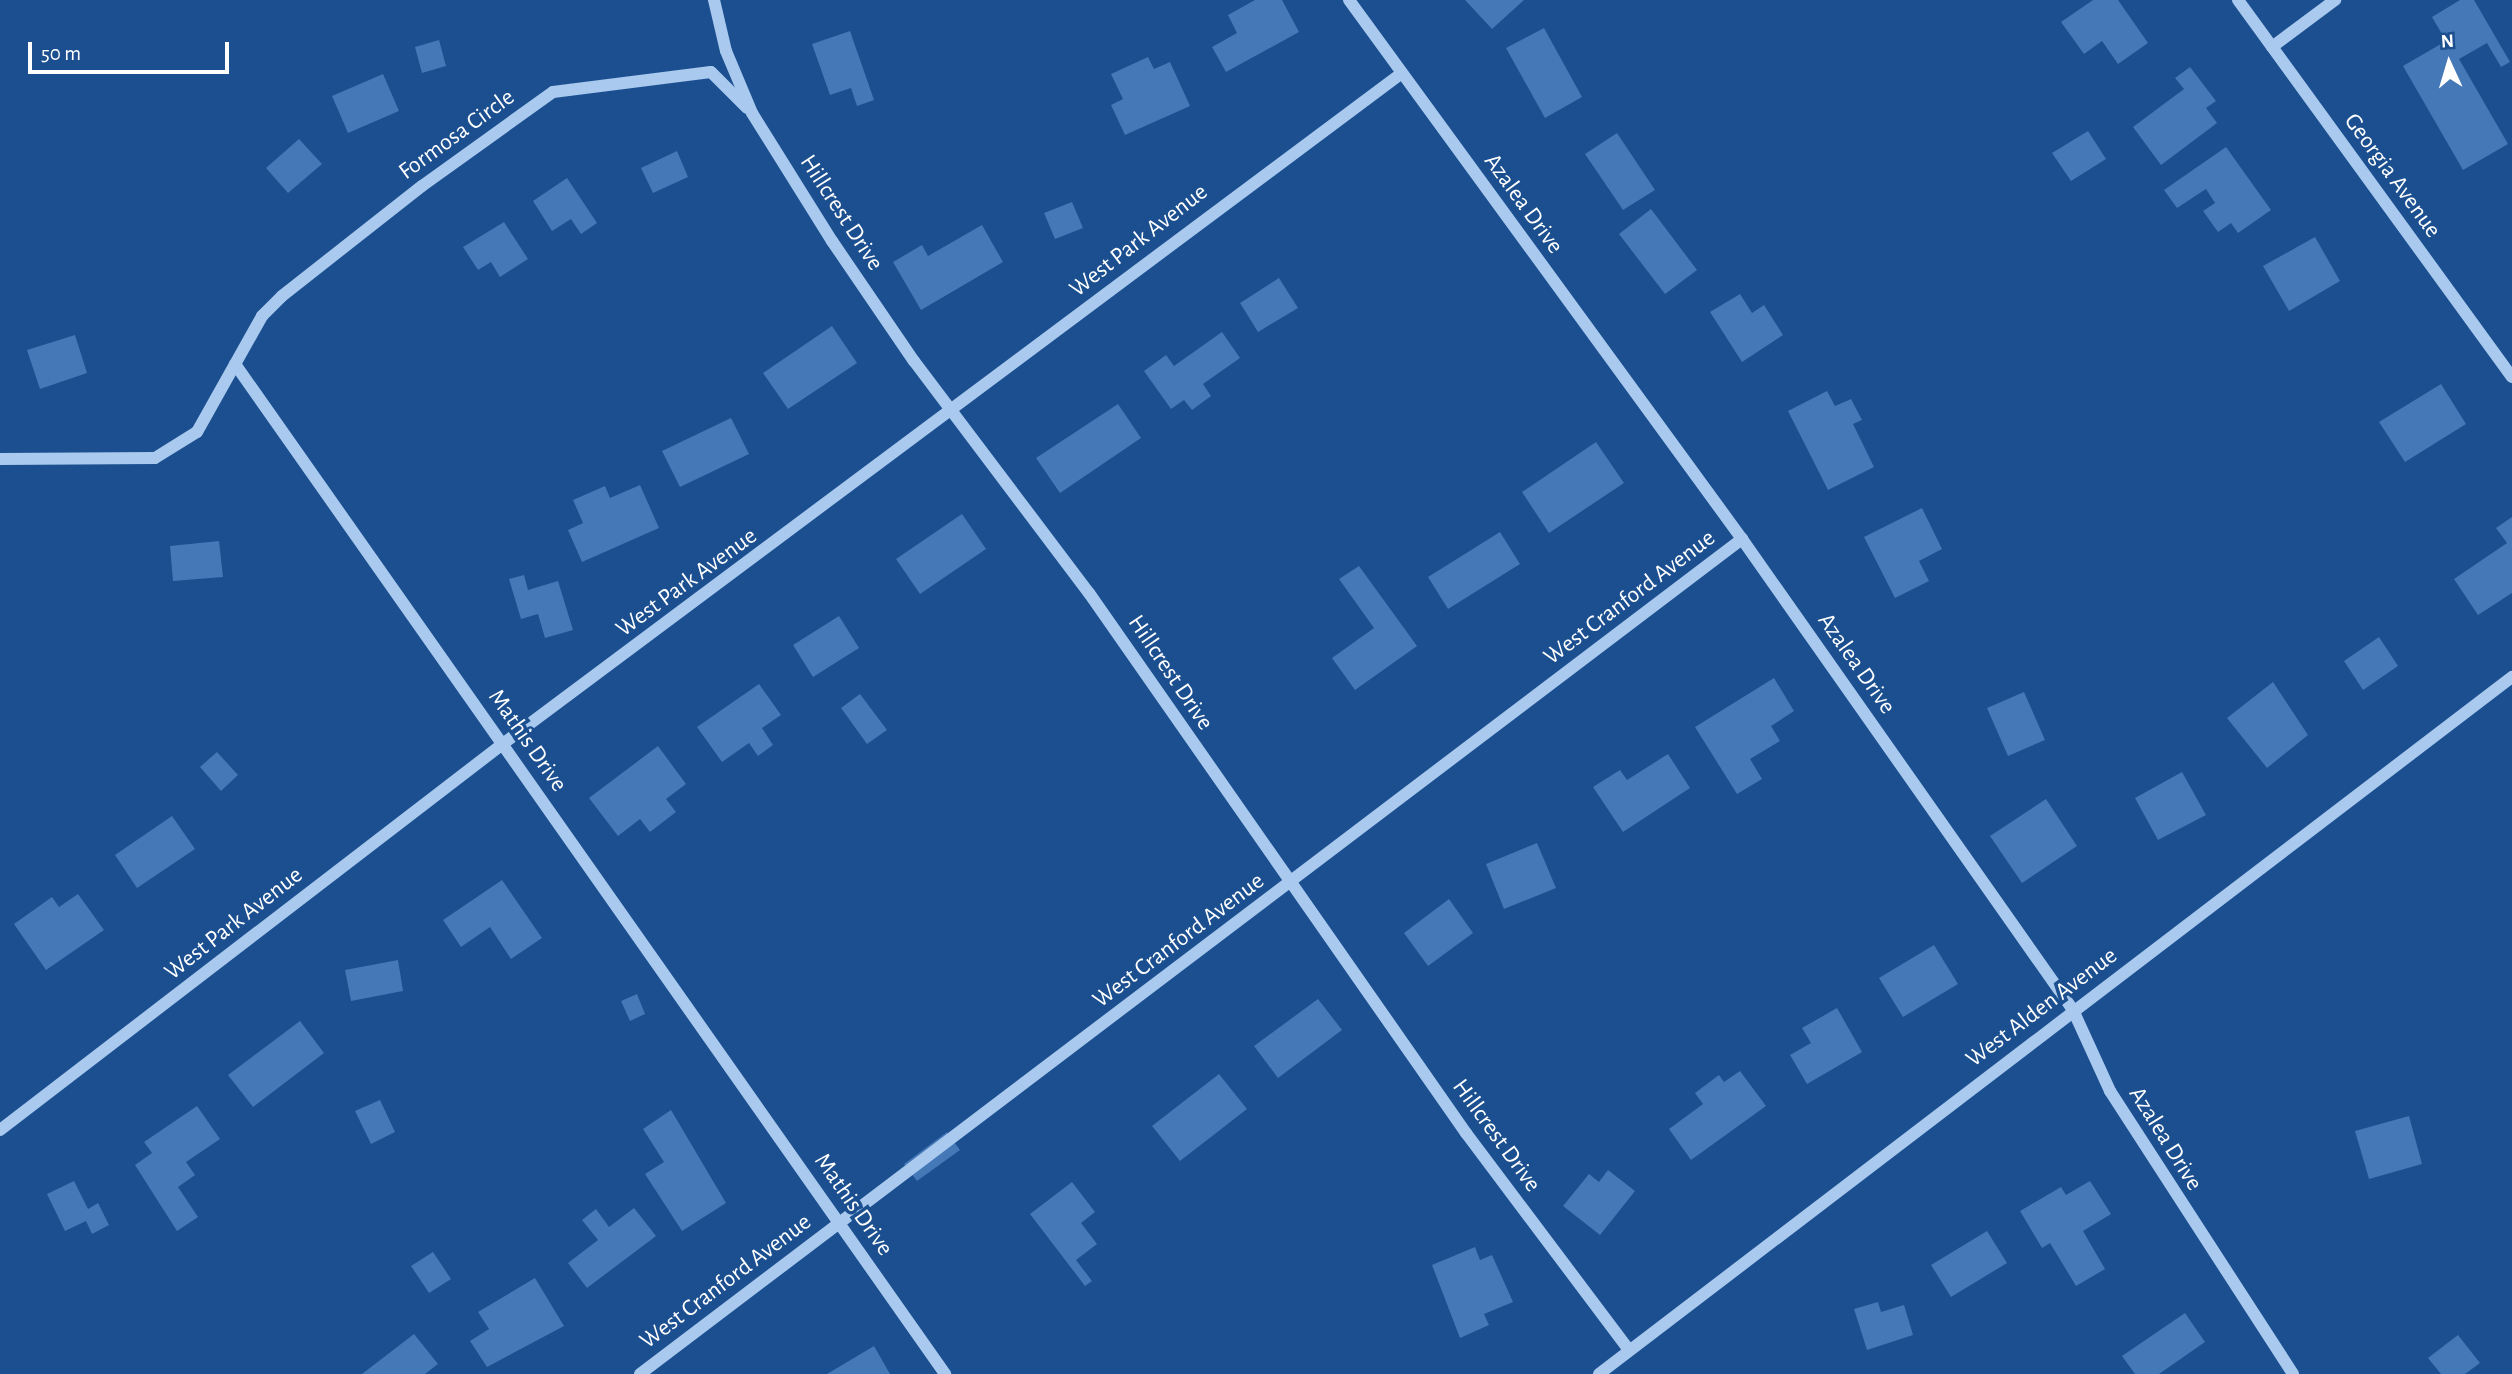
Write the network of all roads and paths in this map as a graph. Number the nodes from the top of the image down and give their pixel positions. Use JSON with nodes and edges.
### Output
{"nodes":[{"id":1,"x":714,"y":0,"type":"edge"},
{"id":2,"x":1349,"y":0,"type":"edge"},
{"id":3,"x":2238,"y":0,"type":"edge"},
{"id":4,"x":2335,"y":0,"type":"edge"},
{"id":5,"x":2272,"y":47,"type":"junction"},
{"id":6,"x":1402,"y":73,"type":"junction"},
{"id":7,"x":752,"y":113,"type":"junction"},
{"id":8,"x":235,"y":364,"type":"junction"},
{"id":9,"x":2512,"y":377,"type":"edge"},
{"id":10,"x":952,"y":411,"type":"junction"},
{"id":11,"x":0,"y":459,"type":"edge"},
{"id":12,"x":1742,"y":539,"type":"junction"},
{"id":13,"x":2512,"y":677,"type":"edge"},
{"id":14,"x":504,"y":743,"type":"junction"},
{"id":15,"x":1288,"y":883,"type":"junction"},
{"id":16,"x":2073,"y":1010,"type":"junction"},
{"id":17,"x":0,"y":1130,"type":"edge"},
{"id":18,"x":841,"y":1222,"type":"junction"},
{"id":19,"x":1629,"y":1350,"type":"junction"},
{"id":20,"x":640,"y":1374,"type":"edge"},
{"id":21,"x":945,"y":1374,"type":"edge"},
{"id":22,"x":1599,"y":1374,"type":"edge"},
{"id":23,"x":2293,"y":1374,"type":"edge"}],
"edges":[{"from":1,"to":7,"type":"street","name":"Hillcrest Drive"},
{"from":2,"to":6,"type":"street","name":"Azalea Drive"},
{"from":3,"to":5,"type":"street","name":"Georgia Avenue"},
{"from":4,"to":5,"type":"street"},
{"from":5,"to":9,"type":"street","name":"Georgia Avenue"},
{"from":6,"to":10,"type":"street","name":"West Park Avenue"},
{"from":6,"to":12,"type":"street","name":"Azalea Drive"},
{"from":7,"to":8,"type":"street","name":"Formosa Circle"},
{"from":7,"to":10,"type":"street","name":"Hillcrest Drive"},
{"from":8,"to":11,"type":"street"},
{"from":8,"to":14,"type":"street","name":"Mathis Drive"},
{"from":10,"to":14,"type":"street","name":"West Park Avenue"},
{"from":10,"to":15,"type":"street","name":"Hillcrest Drive"},
{"from":12,"to":15,"type":"street","name":"West Cranford Avenue"},
{"from":12,"to":16,"type":"street","name":"Azalea Drive"},
{"from":13,"to":16,"type":"street","name":"West Alden Avenue"},
{"from":14,"to":17,"type":"street","name":"West Park Avenue"},
{"from":14,"to":18,"type":"street","name":"Mathis Drive"},
{"from":15,"to":18,"type":"street","name":"West Cranford Avenue"},
{"from":15,"to":19,"type":"street","name":"Hillcrest Drive"},
{"from":16,"to":19,"type":"street","name":"West Alden Avenue"},
{"from":16,"to":23,"type":"street","name":"Azalea Drive"},
{"from":18,"to":20,"type":"street","name":"West Cranford Avenue"},
{"from":18,"to":21,"type":"street","name":"Mathis Drive"},
{"from":19,"to":22,"type":"street","name":"West Alden Avenue"}]}
